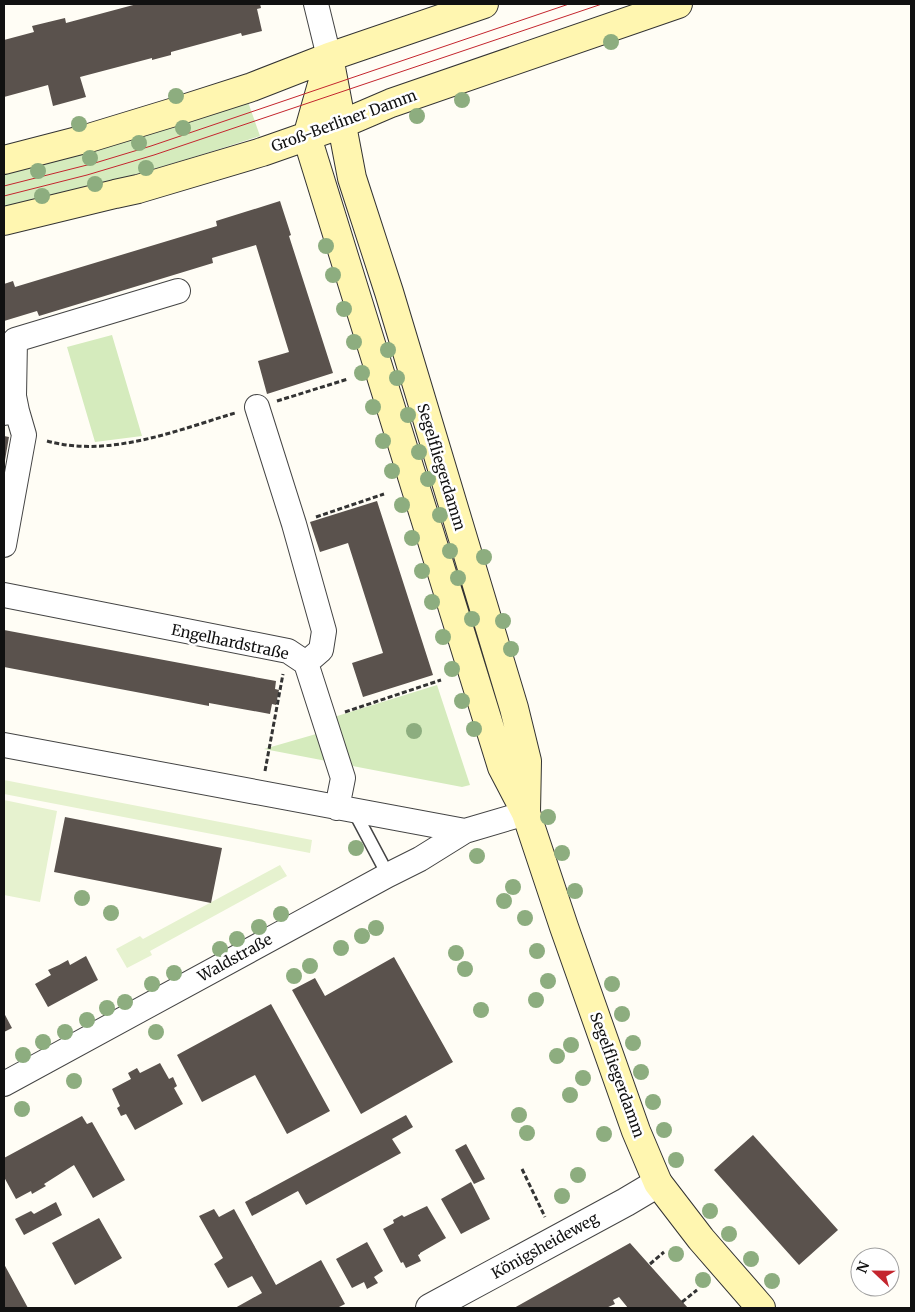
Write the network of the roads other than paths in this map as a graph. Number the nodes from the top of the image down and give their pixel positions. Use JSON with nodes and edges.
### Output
{"nodes":[{"id":1,"x":316,"y":4,"type":"edge"},
{"id":2,"x":484,"y":4,"type":"edge"},
{"id":3,"x":678,"y":4,"type":"edge"},
{"id":4,"x":329,"y":57,"type":"junction"},
{"id":5,"x":342,"y":124,"type":"junction"},
{"id":6,"x":307,"y":137,"type":"junction"},
{"id":7,"x":4,"y":160,"type":"edge"},
{"id":8,"x":4,"y":221,"type":"edge"},
{"id":9,"x":178,"y":291,"type":"dead end"},
{"id":10,"x":257,"y":407,"type":"road end"},
{"id":11,"x":10,"y":412,"type":"edge"},
{"id":12,"x":4,"y":545,"type":"edge"},
{"id":13,"x":4,"y":595,"type":"edge"},
{"id":14,"x":297,"y":657,"type":"junction"},
{"id":15,"x":4,"y":745,"type":"edge"},
{"id":16,"x":346,"y":809,"type":"junction"},
{"id":17,"x":526,"y":813,"type":"junction"},
{"id":18,"x":465,"y":831,"type":"junction"},
{"id":19,"x":388,"y":875,"type":"junction"},
{"id":20,"x":4,"y":1084,"type":"edge"},
{"id":21,"x":658,"y":1182,"type":"junction"},
{"id":22,"x":430,"y":1308,"type":"edge"},
{"id":23,"x":761,"y":1308,"type":"edge"}],
"edges":[{"from":1,"to":4,"type":"street"},
{"from":2,"to":4,"type":"main road"},
{"from":3,"to":5,"type":"main road","name":"Groß-Berliner Damm"},
{"from":4,"to":5,"type":"main road","name":"Segelfliegerdamm"},
{"from":4,"to":6,"type":"main road"},
{"from":4,"to":7,"type":"main road"},
{"from":5,"to":6,"type":"main road","name":"Groß-Berliner Damm"},
{"from":5,"to":17,"type":"main road","name":"Segelfliegerdamm"},
{"from":6,"to":8,"type":"main road","name":"Groß-Berliner Damm"},
{"from":6,"to":17,"type":"main road","name":"Segelfliegerdamm"},
{"from":9,"to":11,"type":"street"},
{"from":10,"to":14,"type":"street"},
{"from":11,"to":12,"type":"street"},
{"from":13,"to":14,"type":"street","name":"Engelhardstraße"},
{"from":14,"to":16,"type":"street","name":"Engelhardstraße"},
{"from":15,"to":16,"type":"street"},
{"from":16,"to":18,"type":"street"},
{"from":16,"to":19,"type":"lane"},
{"from":17,"to":18,"type":"street"},
{"from":17,"to":21,"type":"main road","name":"Segelfliegerdamm"},
{"from":18,"to":19,"type":"street","name":"Waldstraße"},
{"from":19,"to":20,"type":"street","name":"Waldstraße"},
{"from":21,"to":22,"type":"street","name":"Königsheideweg"},
{"from":21,"to":23,"type":"main road","name":"Segelfliegerdamm"}]}
